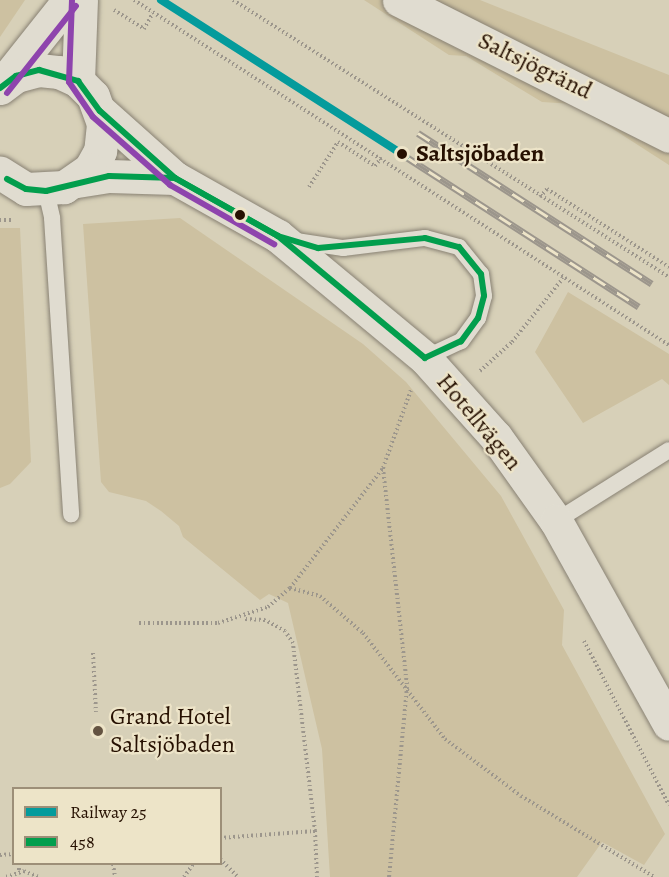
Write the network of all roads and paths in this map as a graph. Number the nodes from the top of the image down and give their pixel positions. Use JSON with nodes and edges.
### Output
{"nodes":[{"id":1,"x":69,"y":0,"type":"edge"},
{"id":2,"x":81,"y":0,"type":"edge"},
{"id":3,"x":106,"y":0,"type":"edge"},
{"id":4,"x":134,"y":0,"type":"edge"},
{"id":5,"x":233,"y":0,"type":"edge"},
{"id":6,"x":399,"y":0,"type":"edge"},
{"id":7,"x":153,"y":13,"type":"junction"},
{"id":8,"x":78,"y":81,"type":"junction"},
{"id":9,"x":0,"y":88,"type":"edge"},
{"id":10,"x":100,"y":111,"type":"junction"},
{"id":11,"x":669,"y":136,"type":"edge"},
{"id":12,"x":381,"y":158,"type":"junction"},
{"id":13,"x":2,"y":177,"type":"edge"},
{"id":14,"x":176,"y":178,"type":"junction"},
{"id":15,"x":77,"y":180,"type":"junction"},
{"id":16,"x":309,"y":187,"type":"dead end"},
{"id":17,"x":46,"y":191,"type":"junction"},
{"id":18,"x":540,"y":197,"type":"junction"},
{"id":19,"x":278,"y":236,"type":"junction"},
{"id":20,"x":669,"y":267,"type":"edge"},
{"id":21,"x":669,"y":277,"type":"edge"},
{"id":22,"x":563,"y":278,"type":"junction"},
{"id":23,"x":669,"y":345,"type":"edge"},
{"id":24,"x":420,"y":371,"type":"junction"},
{"id":25,"x":472,"y":379,"type":"dead end"},
{"id":26,"x":669,"y":450,"type":"edge"},
{"id":27,"x":383,"y":468,"type":"junction"},
{"id":28,"x":71,"y":514,"type":"dead end"},
{"id":29,"x":556,"y":520,"type":"junction"},
{"id":30,"x":290,"y":588,"type":"junction"},
{"id":31,"x":243,"y":618,"type":"junction"},
{"id":32,"x":139,"y":623,"type":"dead end"},
{"id":33,"x":584,"y":630,"type":"dead end"},
{"id":34,"x":93,"y":653,"type":"dead end"},
{"id":35,"x":407,"y":687,"type":"junction"},
{"id":36,"x":96,"y":712,"type":"dead end"},
{"id":37,"x":669,"y":724,"type":"edge"},
{"id":38,"x":669,"y":805,"type":"edge"},
{"id":39,"x":315,"y":831,"type":"junction"},
{"id":40,"x":222,"y":838,"type":"edge"},
{"id":41,"x":222,"y":861,"type":"edge"},
{"id":42,"x":19,"y":865,"type":"edge"},
{"id":43,"x":20,"y":872,"type":"junction"},
{"id":44,"x":6,"y":877,"type":"edge"},
{"id":45,"x":39,"y":877,"type":"edge"},
{"id":46,"x":238,"y":877,"type":"edge"},
{"id":47,"x":317,"y":877,"type":"edge"},
{"id":48,"x":389,"y":877,"type":"edge"},
{"id":49,"x":654,"y":877,"type":"edge"}],
"edges":[{"from":1,"to":9,"type":"street"},
{"from":2,"to":8,"type":"street"},
{"from":3,"to":7,"type":"path"},
{"from":4,"to":7,"type":"path"},
{"from":5,"to":18,"type":"path"},
{"from":6,"to":11,"type":"street","name":"Saltsjögränd"},
{"from":7,"to":12,"type":"path"},
{"from":8,"to":9,"type":"street"},
{"from":8,"to":10,"type":"street","name":"Hotellvägen"},
{"from":10,"to":14,"type":"street","name":"Hotellvägen"},
{"from":10,"to":15,"type":"street"},
{"from":12,"to":16,"type":"path"},
{"from":12,"to":22,"type":"path"},
{"from":13,"to":17,"type":"street"},
{"from":14,"to":15,"type":"street","name":"Hotellvägen"},
{"from":14,"to":19,"type":"street","name":"Hotellvägen"},
{"from":15,"to":17,"type":"street","name":"Hotellvägen"},
{"from":17,"to":28,"type":"lane"},
{"from":18,"to":20,"type":"path"},
{"from":18,"to":21,"type":"path"},
{"from":19,"to":24,"type":"street","name":"Hotellvägen"},
{"from":19,"to":24,"type":"lane"},
{"from":22,"to":23,"type":"path"},
{"from":22,"to":25,"type":"path"},
{"from":24,"to":27,"type":"path"},
{"from":24,"to":29,"type":"street","name":"Hotellvägen"},
{"from":26,"to":29,"type":"lane"},
{"from":27,"to":30,"type":"path"},
{"from":27,"to":35,"type":"path"},
{"from":29,"to":37,"type":"street","name":"Hotellvägen"},
{"from":30,"to":31,"type":"path"},
{"from":30,"to":35,"type":"path"},
{"from":31,"to":32,"type":"path"},
{"from":31,"to":39,"type":"path"},
{"from":33,"to":38,"type":"path"},
{"from":34,"to":36,"type":"path"},
{"from":35,"to":48,"type":"path"},
{"from":35,"to":49,"type":"path"},
{"from":39,"to":40,"type":"path"},
{"from":39,"to":47,"type":"path"},
{"from":41,"to":46,"type":"path"},
{"from":42,"to":43,"type":"path"},
{"from":43,"to":44,"type":"path"},
{"from":43,"to":45,"type":"path"}]}
